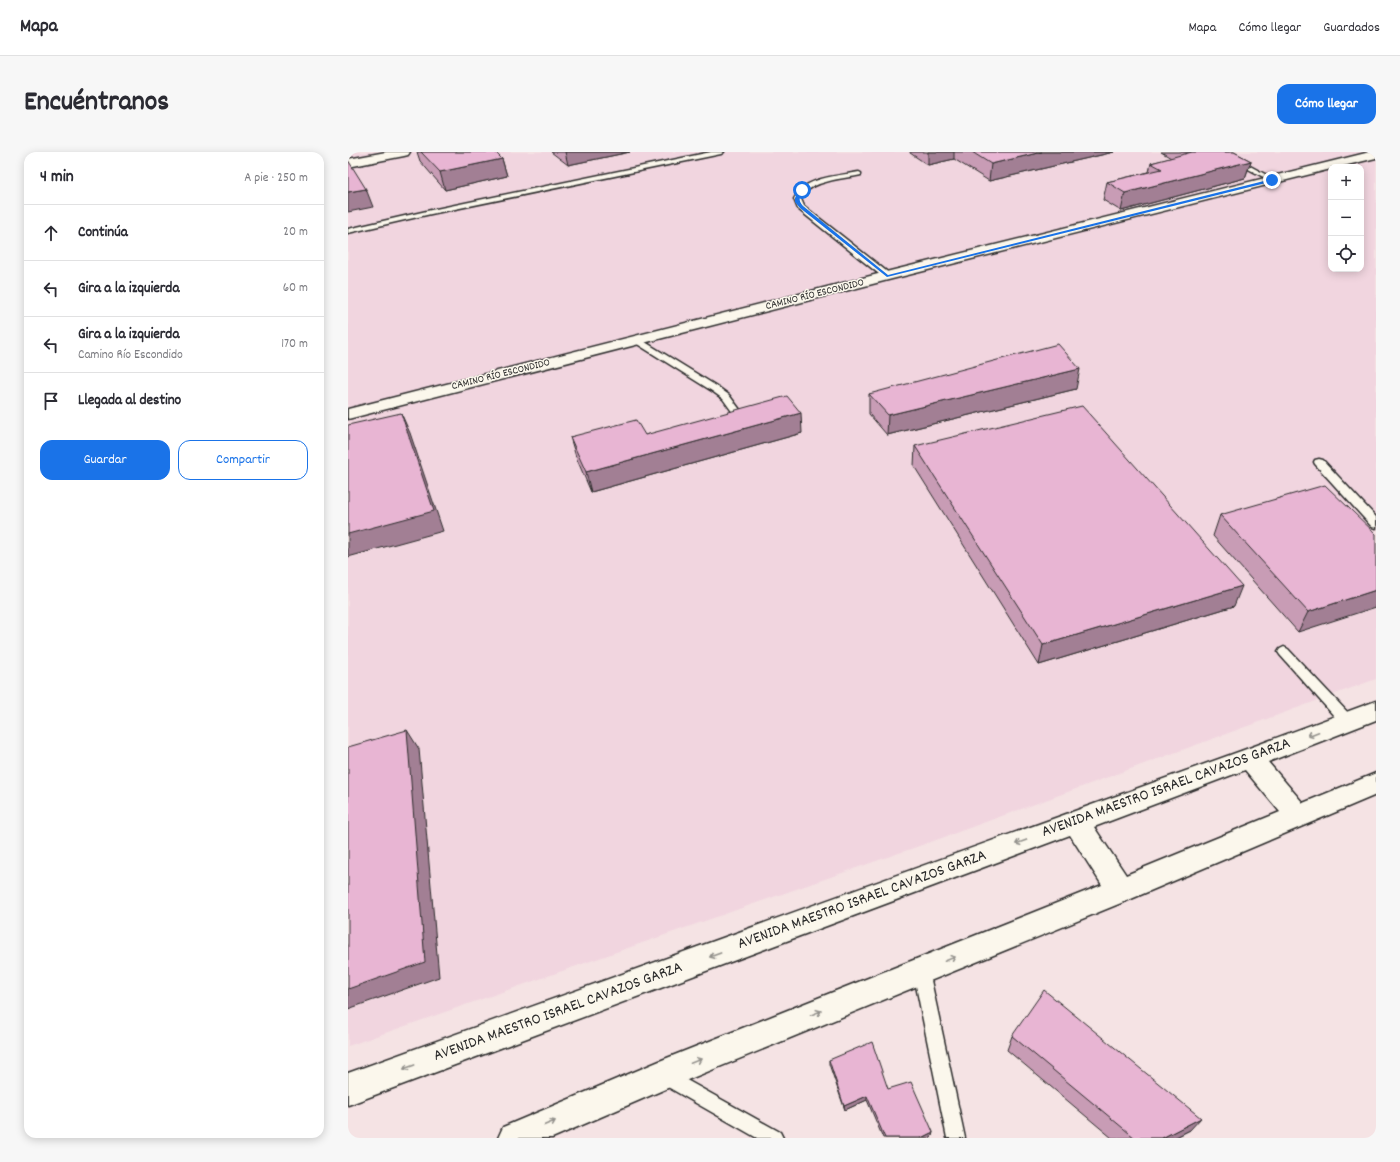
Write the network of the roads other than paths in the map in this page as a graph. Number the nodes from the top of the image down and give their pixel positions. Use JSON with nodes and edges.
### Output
{"nodes":[{"id":1,"x":404,"y":152,"type":"edge"},
{"id":2,"x":721,"y":152,"type":"edge"},
{"id":3,"x":1220,"y":152,"type":"edge"},
{"id":4,"x":1376,"y":154,"type":"edge"},
{"id":5,"x":348,"y":163,"type":"edge"},
{"id":6,"x":859,"y":174,"type":"dead end"},
{"id":7,"x":1272,"y":180,"type":"junction"},
{"id":8,"x":348,"y":231,"type":"edge"},
{"id":9,"x":887,"y":276,"type":"junction"},
{"id":10,"x":637,"y":340,"type":"junction"},
{"id":11,"x":736,"y":411,"type":"edge"},
{"id":12,"x":348,"y":414,"type":"edge"},
{"id":13,"x":1319,"y":462,"type":"dead end"},
{"id":14,"x":1376,"y":524,"type":"edge"},
{"id":15,"x":1284,"y":652,"type":"dead end"},
{"id":16,"x":1376,"y":710,"type":"edge"},
{"id":17,"x":1347,"y":721,"type":"junction"},
{"id":18,"x":1250,"y":758,"type":"junction"},
{"id":19,"x":1376,"y":784,"type":"edge"},
{"id":20,"x":1298,"y":815,"type":"junction"},
{"id":21,"x":1076,"y":822,"type":"junction"},
{"id":22,"x":1121,"y":890,"type":"junction"},
{"id":23,"x":921,"y":970,"type":"junction"},
{"id":24,"x":662,"y":1075,"type":"junction"},
{"id":25,"x":348,"y":1089,"type":"edge"},
{"id":26,"x":514,"y":1138,"type":"edge"},
{"id":27,"x":774,"y":1138,"type":"edge"},
{"id":28,"x":956,"y":1138,"type":"edge"}],
"edges":[{"from":1,"to":5,"type":"street"},
{"from":2,"to":8,"type":"lane"},
{"from":3,"to":7,"type":"lane"},
{"from":4,"to":7,"type":"street","name":"CAMINO RÍO ESCONDIDO"},
{"from":6,"to":9,"type":"lane"},
{"from":7,"to":9,"type":"street","name":"CAMINO RÍO ESCONDIDO"},
{"from":9,"to":10,"type":"street","name":"CAMINO RÍO ESCONDIDO"},
{"from":10,"to":11,"type":"lane"},
{"from":10,"to":12,"type":"street","name":"CAMINO RÍO ESCONDIDO"},
{"from":13,"to":14,"type":"lane"},
{"from":15,"to":17,"type":"lane"},
{"from":16,"to":17,"type":"street","name":"AVENIDA MAESTRO ISRAEL CAVAZOS GARZA"},
{"from":17,"to":18,"type":"street","name":"AVENIDA MAESTRO ISRAEL CAVAZOS GARZA","one_way":true},
{"from":18,"to":20,"type":"street"},
{"from":18,"to":21,"type":"street","name":"AVENIDA MAESTRO ISRAEL CAVAZOS GARZA"},
{"from":19,"to":20,"type":"street"},
{"from":20,"to":22,"type":"street"},
{"from":21,"to":22,"type":"street"},
{"from":21,"to":25,"type":"street","name":"AVENIDA MAESTRO ISRAEL CAVAZOS GARZA","one_way":true},
{"from":23,"to":22,"type":"street","one_way":true},
{"from":24,"to":23,"type":"street","one_way":true},
{"from":23,"to":28,"type":"lane"},
{"from":26,"to":24,"type":"street","one_way":true},
{"from":24,"to":27,"type":"lane"}]}
